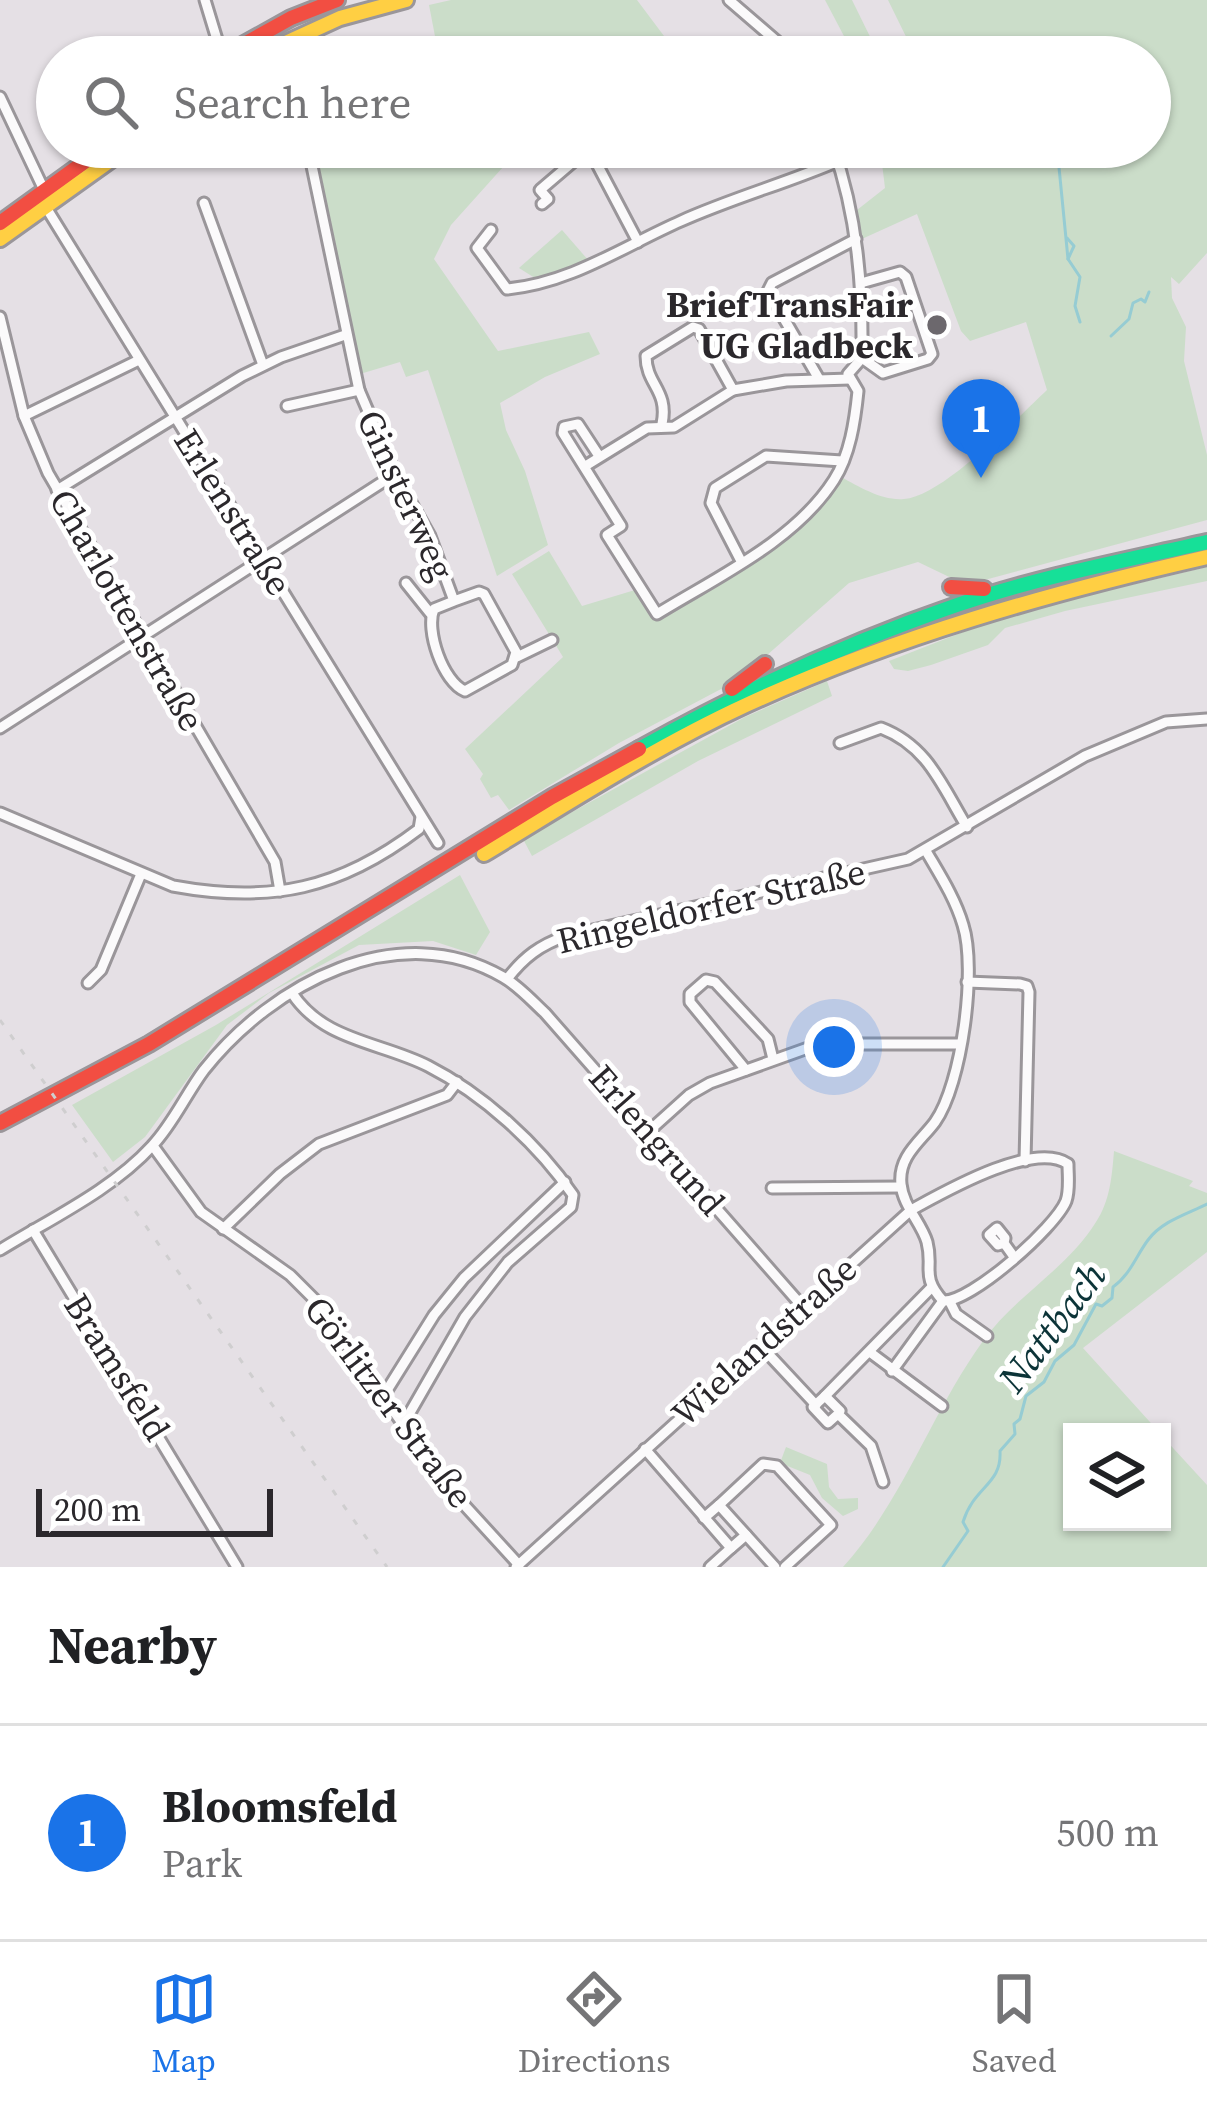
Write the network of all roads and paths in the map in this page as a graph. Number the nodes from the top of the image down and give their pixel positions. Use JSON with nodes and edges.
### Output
{"nodes":[{"id":1,"x":205,"y":0,"type":"edge"},
{"id":2,"x":337,"y":0,"type":"edge"},
{"id":3,"x":406,"y":0,"type":"edge"},
{"id":4,"x":729,"y":0,"type":"edge"},
{"id":5,"x":216,"y":36,"type":"edge"},
{"id":6,"x":258,"y":36,"type":"edge"},
{"id":7,"x":301,"y":36,"type":"edge"},
{"id":8,"x":770,"y":36,"type":"edge"},
{"id":9,"x":0,"y":97,"type":"edge"},
{"id":10,"x":82,"y":168,"type":"edge"},
{"id":11,"x":97,"y":168,"type":"edge"},
{"id":12,"x":312,"y":168,"type":"edge"},
{"id":13,"x":565,"y":168,"type":"edge"},
{"id":14,"x":599,"y":168,"type":"edge"},
{"id":15,"x":822,"y":168,"type":"edge"},
{"id":16,"x":840,"y":168,"type":"edge"},
{"id":17,"x":46,"y":201,"type":"junction"},
{"id":18,"x":204,"y":203,"type":"dead end"},
{"id":19,"x":542,"y":204,"type":"dead end"},
{"id":20,"x":0,"y":223,"type":"edge"},
{"id":21,"x":491,"y":230,"type":"dead end"},
{"id":22,"x":856,"y":238,"type":"junction"},
{"id":23,"x":0,"y":239,"type":"edge"},
{"id":24,"x":638,"y":242,"type":"junction"},
{"id":25,"x":861,"y":283,"type":"junction"},
{"id":26,"x":0,"y":317,"type":"edge"},
{"id":27,"x":345,"y":335,"type":"junction"},
{"id":28,"x":862,"y":358,"type":"junction"},
{"id":29,"x":140,"y":360,"type":"junction"},
{"id":30,"x":263,"y":365,"type":"junction"},
{"id":31,"x":819,"y":379,"type":"junction"},
{"id":32,"x":850,"y":379,"type":"junction"},
{"id":33,"x":359,"y":390,"type":"junction"},
{"id":34,"x":734,"y":390,"type":"junction"},
{"id":35,"x":287,"y":406,"type":"dead end"},
{"id":36,"x":24,"y":416,"type":"junction"},
{"id":37,"x":174,"y":417,"type":"junction"},
{"id":38,"x":662,"y":424,"type":"junction"},
{"id":39,"x":599,"y":456,"type":"junction"},
{"id":40,"x":842,"y":461,"type":"junction"},
{"id":41,"x":587,"y":465,"type":"junction"},
{"id":42,"x":394,"y":474,"type":"junction"},
{"id":43,"x":57,"y":490,"type":"junction"},
{"id":44,"x":1207,"y":542,"type":"edge"},
{"id":45,"x":1207,"y":557,"type":"edge"},
{"id":46,"x":263,"y":560,"type":"junction"},
{"id":47,"x":741,"y":561,"type":"junction"},
{"id":48,"x":1033,"y":582,"type":"junction"},
{"id":49,"x":406,"y":583,"type":"dead end"},
{"id":50,"x":950,"y":587,"type":"dead end"},
{"id":51,"x":454,"y":601,"type":"junction"},
{"id":52,"x":430,"y":613,"type":"junction"},
{"id":53,"x":142,"y":637,"type":"junction"},
{"id":54,"x":553,"y":640,"type":"dead end"},
{"id":55,"x":517,"y":656,"type":"junction"},
{"id":56,"x":765,"y":664,"type":"dead end"},
{"id":57,"x":715,"y":706,"type":"junction"},
{"id":58,"x":1207,"y":719,"type":"edge"},
{"id":59,"x":0,"y":728,"type":"edge"},
{"id":60,"x":840,"y":743,"type":"dead end"},
{"id":61,"x":620,"y":766,"type":"junction"},
{"id":62,"x":0,"y":813,"type":"edge"},
{"id":63,"x":421,"y":814,"type":"junction"},
{"id":64,"x":967,"y":827,"type":"junction"},
{"id":65,"x":438,"y":843,"type":"dead end"},
{"id":66,"x":926,"y":851,"type":"junction"},
{"id":67,"x":141,"y":874,"type":"junction"},
{"id":68,"x":280,"y":891,"type":"junction"},
{"id":69,"x":507,"y":979,"type":"junction"},
{"id":70,"x":967,"y":982,"type":"junction"},
{"id":71,"x":88,"y":983,"type":"dead end"},
{"id":72,"x":292,"y":993,"type":"junction"},
{"id":73,"x":959,"y":1044,"type":"junction"},
{"id":74,"x":773,"y":1060,"type":"junction"},
{"id":75,"x":746,"y":1070,"type":"junction"},
{"id":76,"x":457,"y":1082,"type":"junction"},
{"id":77,"x":0,"y":1124,"type":"edge"},
{"id":78,"x":649,"y":1131,"type":"junction"},
{"id":79,"x":0,"y":1134,"type":"edge"},
{"id":80,"x":153,"y":1146,"type":"junction"},
{"id":81,"x":1025,"y":1161,"type":"junction"},
{"id":82,"x":565,"y":1182,"type":"junction"},
{"id":83,"x":901,"y":1187,"type":"junction"},
{"id":84,"x":772,"y":1188,"type":"dead end"},
{"id":85,"x":911,"y":1210,"type":"junction"},
{"id":86,"x":223,"y":1229,"type":"junction"},
{"id":87,"x":33,"y":1230,"type":"junction"},
{"id":88,"x":1004,"y":1244,"type":"dead end"},
{"id":89,"x":0,"y":1250,"type":"edge"},
{"id":90,"x":1014,"y":1257,"type":"junction"},
{"id":91,"x":931,"y":1288,"type":"junction"},
{"id":92,"x":946,"y":1301,"type":"junction"},
{"id":93,"x":802,"y":1306,"type":"junction"},
{"id":94,"x":987,"y":1336,"type":"dead end"},
{"id":95,"x":760,"y":1345,"type":"junction"},
{"id":96,"x":871,"y":1353,"type":"junction"},
{"id":97,"x":892,"y":1371,"type":"junction"},
{"id":98,"x":384,"y":1394,"type":"junction"},
{"id":99,"x":825,"y":1396,"type":"junction"},
{"id":100,"x":816,"y":1405,"type":"junction"},
{"id":101,"x":943,"y":1406,"type":"dead end"},
{"id":102,"x":838,"y":1414,"type":"junction"},
{"id":103,"x":404,"y":1423,"type":"junction"},
{"id":104,"x":645,"y":1450,"type":"junction"},
{"id":105,"x":883,"y":1481,"type":"dead end"},
{"id":106,"x":718,"y":1505,"type":"junction"},
{"id":107,"x":704,"y":1518,"type":"junction"},
{"id":108,"x":746,"y":1535,"type":"junction"},
{"id":109,"x":731,"y":1548,"type":"junction"},
{"id":110,"x":517,"y":1566,"type":"edge"},
{"id":111,"x":237,"y":1567,"type":"edge"},
{"id":112,"x":710,"y":1567,"type":"edge"},
{"id":113,"x":775,"y":1567,"type":"edge"},
{"id":114,"x":785,"y":1567,"type":"edge"}],
"edges":[{"from":1,"to":5,"type":"street"},
{"from":2,"to":6,"type":"main road"},
{"from":3,"to":7,"type":"main road"},
{"from":4,"to":8,"type":"street"},
{"from":9,"to":17,"type":"street","name":"Erlenstraße"},
{"from":10,"to":17,"type":"main road"},
{"from":11,"to":17,"type":"main road"},
{"from":12,"to":27,"type":"street","name":"Ginsterweg"},
{"from":13,"to":19,"type":"street"},
{"from":14,"to":24,"type":"street"},
{"from":15,"to":24,"type":"street"},
{"from":16,"to":22,"type":"street"},
{"from":17,"to":20,"type":"main road"},
{"from":17,"to":23,"type":"main road"},
{"from":17,"to":29,"type":"street","name":"Erlenstraße"},
{"from":18,"to":30,"type":"street"},
{"from":21,"to":24,"type":"street"},
{"from":22,"to":25,"type":"street"},
{"from":22,"to":31,"type":"street"},
{"from":25,"to":28,"type":"street"},
{"from":25,"to":28,"type":"street"},
{"from":26,"to":36,"type":"street","name":"Charlottenstraße"},
{"from":27,"to":30,"type":"street"},
{"from":27,"to":33,"type":"street","name":"Ginsterweg"},
{"from":28,"to":32,"type":"street"},
{"from":29,"to":36,"type":"street"},
{"from":29,"to":37,"type":"street","name":"Erlenstraße"},
{"from":30,"to":37,"type":"street"},
{"from":31,"to":32,"type":"street"},
{"from":31,"to":34,"type":"street"},
{"from":32,"to":40,"type":"street"},
{"from":33,"to":35,"type":"street","name":"Ginsterweg"},
{"from":33,"to":42,"type":"street","name":"Ginsterweg"},
{"from":34,"to":38,"type":"street"},
{"from":34,"to":38,"type":"street"},
{"from":36,"to":43,"type":"street","name":"Charlottenstraße"},
{"from":37,"to":43,"type":"street"},
{"from":37,"to":46,"type":"street","name":"Erlenstraße"},
{"from":38,"to":39,"type":"street"},
{"from":39,"to":41,"type":"street"},
{"from":39,"to":41,"type":"street"},
{"from":40,"to":47,"type":"street"},
{"from":40,"to":47,"type":"street"},
{"from":41,"to":47,"type":"street"},
{"from":42,"to":46,"type":"street"},
{"from":42,"to":51,"type":"street","name":"Ginsterweg"},
{"from":43,"to":53,"type":"street","name":"Charlottenstraße"},
{"from":44,"to":48,"type":"main road"},
{"from":45,"to":61,"type":"main road"},
{"from":46,"to":53,"type":"street"},
{"from":46,"to":63,"type":"street","name":"Erlenstraße"},
{"from":48,"to":50,"type":"main road"},
{"from":48,"to":57,"type":"main road"},
{"from":49,"to":52,"type":"street","name":"Ginsterweg"},
{"from":51,"to":52,"type":"street","name":"Ginsterweg"},
{"from":51,"to":55,"type":"street","name":"Ginsterweg"},
{"from":52,"to":55,"type":"street","name":"Ginsterweg"},
{"from":53,"to":59,"type":"street"},
{"from":53,"to":68,"type":"street","name":"Charlottenstraße"},
{"from":54,"to":55,"type":"street","name":"Ginsterweg"},
{"from":56,"to":57,"type":"main road"},
{"from":57,"to":61,"type":"main road"},
{"from":58,"to":64,"type":"street","name":"Ringeldorfer Straße"},
{"from":60,"to":64,"type":"street"},
{"from":61,"to":77,"type":"main road"},
{"from":61,"to":79,"type":"main road"},
{"from":62,"to":67,"type":"street"},
{"from":63,"to":65,"type":"street","name":"Erlenstraße"},
{"from":63,"to":68,"type":"street"},
{"from":64,"to":66,"type":"street","name":"Ringeldorfer Straße"},
{"from":66,"to":69,"type":"street","name":"Ringeldorfer Straße"},
{"from":66,"to":70,"type":"street"},
{"from":67,"to":68,"type":"street"},
{"from":67,"to":71,"type":"street"},
{"from":69,"to":72,"type":"street"},
{"from":69,"to":78,"type":"street","name":"Erlengrund"},
{"from":70,"to":73,"type":"street"},
{"from":70,"to":81,"type":"street"},
{"from":72,"to":76,"type":"street"},
{"from":72,"to":80,"type":"street"},
{"from":73,"to":74,"type":"street"},
{"from":73,"to":83,"type":"street"},
{"from":74,"to":75,"type":"street"},
{"from":74,"to":75,"type":"street"},
{"from":75,"to":78,"type":"street"},
{"from":76,"to":82,"type":"street"},
{"from":76,"to":86,"type":"street"},
{"from":78,"to":93,"type":"street","name":"Erlengrund"},
{"from":80,"to":86,"type":"street","name":"Görlitzer Straße"},
{"from":80,"to":87,"type":"street"},
{"from":81,"to":85,"type":"street","name":"Wielandstraße"},
{"from":81,"to":90,"type":"street","name":"Wielandstraße"},
{"from":82,"to":98,"type":"street"},
{"from":82,"to":103,"type":"street"},
{"from":83,"to":84,"type":"street"},
{"from":83,"to":85,"type":"street"},
{"from":85,"to":91,"type":"street"},
{"from":85,"to":93,"type":"street","name":"Wielandstraße"},
{"from":86,"to":98,"type":"street","name":"Görlitzer Straße"},
{"from":87,"to":89,"type":"street"},
{"from":87,"to":111,"type":"street","name":"Bramsfeld"},
{"from":88,"to":90,"type":"street"},
{"from":90,"to":92,"type":"street"},
{"from":91,"to":92,"type":"street"},
{"from":91,"to":96,"type":"street"},
{"from":92,"to":94,"type":"street"},
{"from":92,"to":97,"type":"street"},
{"from":93,"to":95,"type":"street","name":"Wielandstraße"},
{"from":95,"to":100,"type":"street"},
{"from":95,"to":104,"type":"street","name":"Wielandstraße"},
{"from":96,"to":97,"type":"street"},
{"from":96,"to":99,"type":"street"},
{"from":97,"to":101,"type":"street"},
{"from":98,"to":103,"type":"street","name":"Görlitzer Straße"},
{"from":99,"to":100,"type":"street"},
{"from":99,"to":102,"type":"street"},
{"from":100,"to":102,"type":"street"},
{"from":102,"to":105,"type":"street"},
{"from":103,"to":110,"type":"street","name":"Görlitzer Straße"},
{"from":104,"to":107,"type":"street"},
{"from":104,"to":110,"type":"street","name":"Wielandstraße"},
{"from":106,"to":107,"type":"street"},
{"from":106,"to":108,"type":"street"},
{"from":106,"to":114,"type":"street"},
{"from":107,"to":109,"type":"street"},
{"from":108,"to":109,"type":"street"},
{"from":108,"to":113,"type":"street"},
{"from":109,"to":112,"type":"street"}]}
